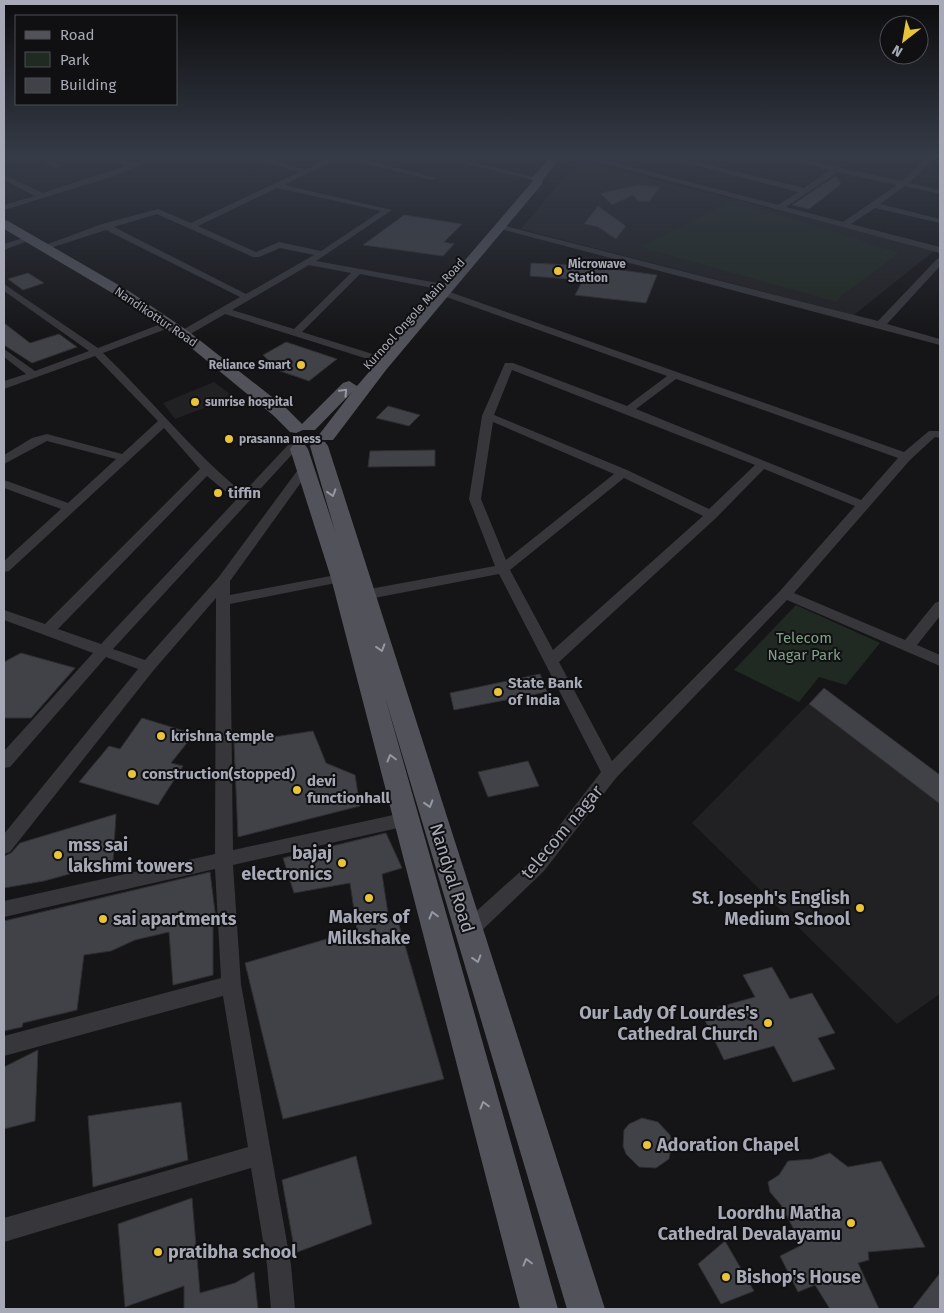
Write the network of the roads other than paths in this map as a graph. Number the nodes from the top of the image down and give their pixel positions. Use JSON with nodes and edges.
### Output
{"nodes":[{"id":1,"x":136,"y":217,"type":"edge"},
{"id":2,"x":171,"y":217,"type":"edge"},
{"id":3,"x":208,"y":217,"type":"edge"},
{"id":4,"x":377,"y":217,"type":"edge"},
{"id":5,"x":502,"y":217,"type":"edge"},
{"id":6,"x":508,"y":217,"type":"edge"},
{"id":7,"x":813,"y":217,"type":"edge"},
{"id":8,"x":857,"y":217,"type":"edge"},
{"id":9,"x":925,"y":217,"type":"edge"},
{"id":10,"x":940,"y":221,"type":"edge"},
{"id":11,"x":4,"y":224,"type":"edge"},
{"id":12,"x":105,"y":226,"type":"junction"},
{"id":13,"x":190,"y":226,"type":"junction"},
{"id":14,"x":500,"y":226,"type":"junction"},
{"id":15,"x":845,"y":226,"type":"junction"},
{"id":16,"x":29,"y":239,"type":"junction"},
{"id":17,"x":4,"y":247,"type":"edge"},
{"id":18,"x":44,"y":248,"type":"junction"},
{"id":19,"x":940,"y":250,"type":"edge"},
{"id":20,"x":322,"y":254,"type":"junction"},
{"id":21,"x":308,"y":262,"type":"junction"},
{"id":22,"x":940,"y":262,"type":"edge"},
{"id":23,"x":358,"y":271,"type":"junction"},
{"id":24,"x":4,"y":287,"type":"edge"},
{"id":25,"x":441,"y":290,"type":"junction"},
{"id":26,"x":246,"y":297,"type":"junction"},
{"id":27,"x":224,"y":310,"type":"junction"},
{"id":28,"x":170,"y":324,"type":"junction"},
{"id":29,"x":880,"y":325,"type":"junction"},
{"id":30,"x":295,"y":333,"type":"junction"},
{"id":31,"x":183,"y":334,"type":"junction"},
{"id":32,"x":940,"y":342,"type":"edge"},
{"id":33,"x":96,"y":351,"type":"junction"},
{"id":34,"x":4,"y":352,"type":"edge"},
{"id":35,"x":375,"y":358,"type":"junction"},
{"id":36,"x":34,"y":375,"type":"junction"},
{"id":37,"x":674,"y":375,"type":"junction"},
{"id":38,"x":6,"y":382,"type":"edge"},
{"id":39,"x":628,"y":410,"type":"junction"},
{"id":40,"x":488,"y":416,"type":"junction"},
{"id":41,"x":165,"y":420,"type":"junction"},
{"id":42,"x":940,"y":435,"type":"edge"},
{"id":43,"x":307,"y":443,"type":"junction"},
{"id":44,"x":906,"y":457,"type":"junction"},
{"id":45,"x":124,"y":458,"type":"junction"},
{"id":46,"x":4,"y":460,"type":"edge"},
{"id":47,"x":762,"y":465,"type":"junction"},
{"id":48,"x":207,"y":469,"type":"junction"},
{"id":49,"x":623,"y":474,"type":"junction"},
{"id":50,"x":4,"y":484,"type":"edge"},
{"id":51,"x":244,"y":500,"type":"junction"},
{"id":52,"x":863,"y":505,"type":"junction"},
{"id":53,"x":69,"y":508,"type":"junction"},
{"id":54,"x":711,"y":515,"type":"junction"},
{"id":55,"x":10,"y":555,"type":"edge"},
{"id":56,"x":4,"y":568,"type":"edge"},
{"id":57,"x":503,"y":570,"type":"junction"},
{"id":58,"x":341,"y":578,"type":"junction"},
{"id":59,"x":223,"y":581,"type":"junction"},
{"id":60,"x":786,"y":594,"type":"junction"},
{"id":61,"x":364,"y":595,"type":"junction"},
{"id":62,"x":223,"y":601,"type":"junction"},
{"id":63,"x":940,"y":606,"type":"edge"},
{"id":64,"x":4,"y":615,"type":"edge"},
{"id":65,"x":46,"y":632,"type":"junction"},
{"id":66,"x":908,"y":647,"type":"junction"},
{"id":67,"x":102,"y":652,"type":"junction"},
{"id":68,"x":552,"y":660,"type":"junction"},
{"id":69,"x":940,"y":661,"type":"edge"},
{"id":70,"x":148,"y":667,"type":"junction"},
{"id":71,"x":4,"y":762,"type":"edge"},
{"id":72,"x":610,"y":773,"type":"junction"},
{"id":73,"x":407,"y":819,"type":"junction"},
{"id":74,"x":6,"y":839,"type":"edge"},
{"id":75,"x":224,"y":861,"type":"junction"},
{"id":76,"x":4,"y":908,"type":"edge"},
{"id":77,"x":468,"y":931,"type":"junction"},
{"id":78,"x":231,"y":984,"type":"junction"},
{"id":79,"x":4,"y":1046,"type":"edge"},
{"id":80,"x":261,"y":1154,"type":"junction"},
{"id":81,"x":4,"y":1230,"type":"edge"},
{"id":82,"x":283,"y":1309,"type":"edge"},
{"id":83,"x":539,"y":1309,"type":"edge"},
{"id":84,"x":586,"y":1309,"type":"edge"}],
"edges":[{"from":1,"to":12,"type":"street"},
{"from":2,"to":13,"type":"street"},
{"from":3,"to":13,"type":"street"},
{"from":4,"to":20,"type":"street"},
{"from":5,"to":25,"type":"main road","name":"Kurnool Ongole Main Road"},
{"from":6,"to":14,"type":"main road","name":"Kurnool Ongole Main Road"},
{"from":7,"to":15,"type":"street"},
{"from":8,"to":15,"type":"street"},
{"from":9,"to":10,"type":"street"},
{"from":11,"to":16,"type":"main road","name":"Nandikottur Road"},
{"from":12,"to":18,"type":"street"},
{"from":12,"to":26,"type":"street"},
{"from":13,"to":20,"type":"street"},
{"from":14,"to":25,"type":"main road","name":"Kurnool Ongole Main Road"},
{"from":14,"to":29,"type":"street"},
{"from":15,"to":19,"type":"street"},
{"from":16,"to":17,"type":"street"},
{"from":16,"to":18,"type":"main road","name":"Nandikottur Road"},
{"from":18,"to":28,"type":"main road","name":"Nandikottur Road"},
{"from":20,"to":21,"type":"street"},
{"from":21,"to":23,"type":"street"},
{"from":21,"to":26,"type":"street"},
{"from":22,"to":29,"type":"street"},
{"from":23,"to":25,"type":"street"},
{"from":23,"to":30,"type":"street"},
{"from":24,"to":33,"type":"street"},
{"from":25,"to":35,"type":"main road","name":"Kurnool Ongole Main Road"},
{"from":25,"to":37,"type":"street"},
{"from":25,"to":43,"type":"main road","name":"Kurnool Ongole Main Road"},
{"from":26,"to":27,"type":"street"},
{"from":27,"to":30,"type":"street"},
{"from":27,"to":31,"type":"street"},
{"from":28,"to":31,"type":"main road","name":"Nandikottur Road"},
{"from":28,"to":33,"type":"street"},
{"from":29,"to":32,"type":"street"},
{"from":30,"to":35,"type":"street"},
{"from":31,"to":43,"type":"main road","name":"Nandikottur Road"},
{"from":33,"to":36,"type":"street"},
{"from":33,"to":41,"type":"street"},
{"from":34,"to":36,"type":"street"},
{"from":43,"to":35,"type":"main road","name":"Kurnool Ongole Main Road","one_way":true},
{"from":36,"to":38,"type":"street"},
{"from":37,"to":39,"type":"street"},
{"from":37,"to":44,"type":"street"},
{"from":39,"to":40,"type":"street"},
{"from":39,"to":47,"type":"street"},
{"from":40,"to":49,"type":"street"},
{"from":40,"to":57,"type":"street"},
{"from":41,"to":45,"type":"street"},
{"from":41,"to":48,"type":"street"},
{"from":42,"to":44,"type":"street","name":"telecom nagar"},
{"from":43,"to":51,"type":"street"},
{"from":43,"to":58,"type":"main road","name":"Nandyal Road"},
{"from":43,"to":59,"type":"street"},
{"from":43,"to":61,"type":"main road","name":"Nandyal Road","one_way":true},
{"from":44,"to":52,"type":"street","name":"telecom nagar"},
{"from":45,"to":46,"type":"street"},
{"from":45,"to":53,"type":"street"},
{"from":47,"to":52,"type":"street"},
{"from":47,"to":54,"type":"street"},
{"from":48,"to":51,"type":"street"},
{"from":48,"to":65,"type":"street"},
{"from":49,"to":54,"type":"street"},
{"from":49,"to":57,"type":"street"},
{"from":50,"to":53,"type":"street"},
{"from":51,"to":67,"type":"street"},
{"from":52,"to":60,"type":"street","name":"telecom nagar"},
{"from":53,"to":55,"type":"street"},
{"from":54,"to":68,"type":"street"},
{"from":55,"to":56,"type":"street"},
{"from":57,"to":61,"type":"street"},
{"from":57,"to":68,"type":"street"},
{"from":58,"to":62,"type":"street"},
{"from":73,"to":58,"type":"main road","name":"Nandyal Road","one_way":true},
{"from":59,"to":62,"type":"street"},
{"from":59,"to":70,"type":"street"},
{"from":60,"to":66,"type":"street"},
{"from":60,"to":72,"type":"street","name":"telecom nagar"},
{"from":61,"to":77,"type":"main road","name":"Nandyal Road","one_way":true},
{"from":62,"to":75,"type":"street"},
{"from":63,"to":66,"type":"street"},
{"from":64,"to":65,"type":"street"},
{"from":65,"to":67,"type":"street"},
{"from":66,"to":69,"type":"street"},
{"from":67,"to":70,"type":"street"},
{"from":67,"to":71,"type":"street"},
{"from":68,"to":72,"type":"street"},
{"from":70,"to":74,"type":"street"},
{"from":72,"to":77,"type":"street","name":"telecom nagar"},
{"from":73,"to":75,"type":"street"},
{"from":83,"to":73,"type":"main road","name":"Nandyal Road","one_way":true},
{"from":75,"to":76,"type":"street"},
{"from":75,"to":78,"type":"street"},
{"from":77,"to":84,"type":"main road","name":"Nandyal Road","one_way":true},
{"from":78,"to":79,"type":"street"},
{"from":78,"to":80,"type":"street"},
{"from":80,"to":81,"type":"street"},
{"from":80,"to":82,"type":"street"}]}
